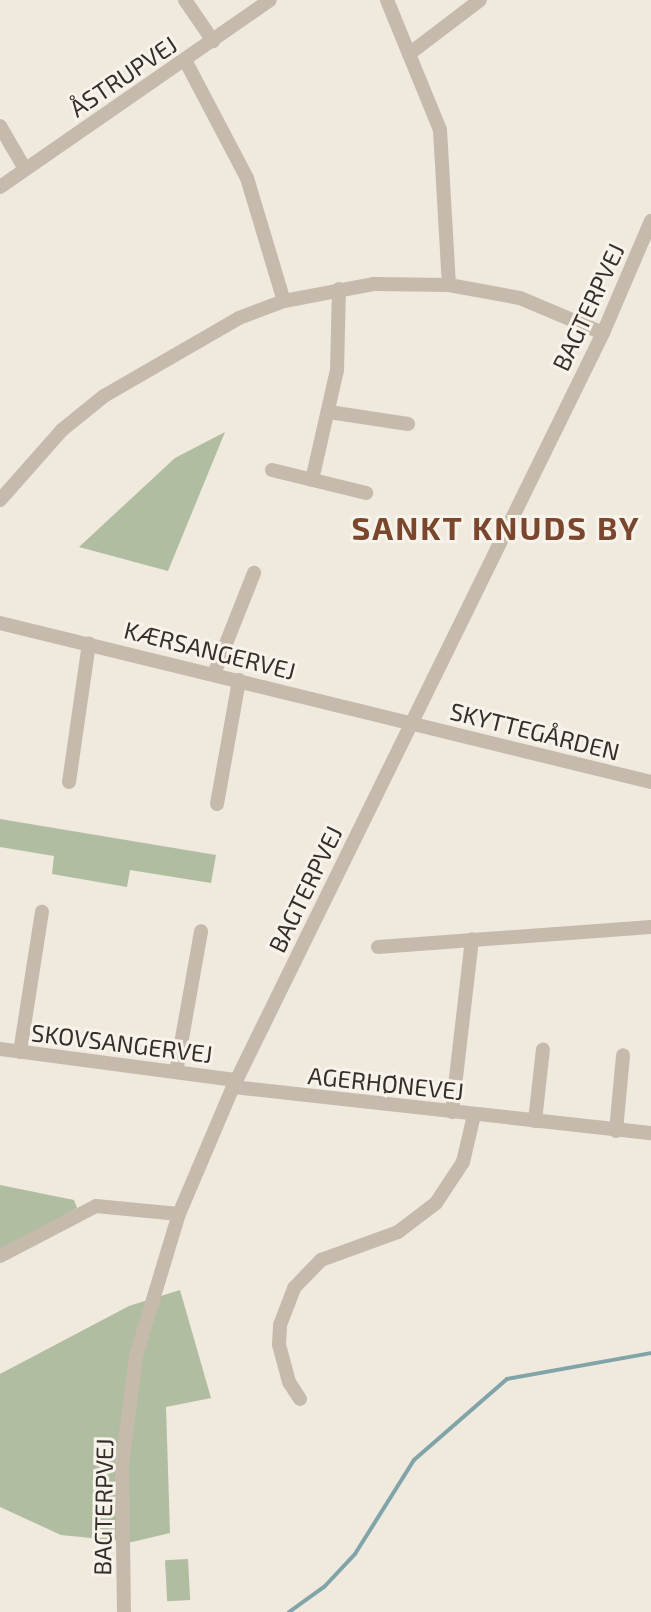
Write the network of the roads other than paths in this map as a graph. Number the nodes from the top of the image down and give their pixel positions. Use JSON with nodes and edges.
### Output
{"nodes":[{"id":1,"x":185,"y":0,"type":"edge"},
{"id":2,"x":270,"y":0,"type":"edge"},
{"id":3,"x":387,"y":0,"type":"edge"},
{"id":4,"x":480,"y":0,"type":"edge"},
{"id":5,"x":213,"y":41,"type":"junction"},
{"id":6,"x":409,"y":54,"type":"junction"},
{"id":7,"x":185,"y":60,"type":"junction"},
{"id":8,"x":0,"y":126,"type":"edge"},
{"id":9,"x":25,"y":169,"type":"junction"},
{"id":10,"x":0,"y":187,"type":"edge"},
{"id":11,"x":651,"y":221,"type":"edge"},
{"id":12,"x":449,"y":285,"type":"junction"},
{"id":13,"x":339,"y":289,"type":"junction"},
{"id":14,"x":284,"y":301,"type":"junction"},
{"id":15,"x":603,"y":333,"type":"junction"},
{"id":16,"x":329,"y":412,"type":"junction"},
{"id":17,"x":408,"y":424,"type":"dead end"},
{"id":18,"x":272,"y":470,"type":"dead end"},
{"id":19,"x":312,"y":480,"type":"junction"},
{"id":20,"x":366,"y":493,"type":"dead end"},
{"id":21,"x":0,"y":500,"type":"edge"},
{"id":22,"x":254,"y":573,"type":"dead end"},
{"id":23,"x":0,"y":623,"type":"edge"},
{"id":24,"x":89,"y":643,"type":"junction"},
{"id":25,"x":214,"y":674,"type":"junction"},
{"id":26,"x":239,"y":680,"type":"junction"},
{"id":27,"x":409,"y":722,"type":"junction"},
{"id":28,"x":69,"y":782,"type":"dead end"},
{"id":29,"x":651,"y":782,"type":"edge"},
{"id":30,"x":217,"y":804,"type":"dead end"},
{"id":31,"x":42,"y":912,"type":"dead end"},
{"id":32,"x":651,"y":927,"type":"edge"},
{"id":33,"x":201,"y":931,"type":"dead end"},
{"id":34,"x":472,"y":939,"type":"junction"},
{"id":35,"x":378,"y":947,"type":"dead end"},
{"id":36,"x":0,"y":1049,"type":"edge"},
{"id":37,"x":543,"y":1049,"type":"dead end"},
{"id":38,"x":20,"y":1052,"type":"junction"},
{"id":39,"x":623,"y":1055,"type":"dead end"},
{"id":40,"x":176,"y":1072,"type":"junction"},
{"id":41,"x":235,"y":1084,"type":"junction"},
{"id":42,"x":452,"y":1112,"type":"junction"},
{"id":43,"x":474,"y":1115,"type":"junction"},
{"id":44,"x":535,"y":1121,"type":"junction"},
{"id":45,"x":616,"y":1131,"type":"junction"},
{"id":46,"x":651,"y":1133,"type":"edge"},
{"id":47,"x":179,"y":1214,"type":"junction"},
{"id":48,"x":0,"y":1256,"type":"edge"},
{"id":49,"x":300,"y":1399,"type":"dead end"},
{"id":50,"x":124,"y":1612,"type":"edge"}],
"edges":[{"from":1,"to":5,"type":"street"},
{"from":2,"to":5,"type":"street","name":"ÅSTRUPVEJ"},
{"from":3,"to":6,"type":"street"},
{"from":4,"to":6,"type":"street"},
{"from":5,"to":7,"type":"street","name":"ÅSTRUPVEJ"},
{"from":6,"to":12,"type":"street"},
{"from":7,"to":9,"type":"street","name":"ÅSTRUPVEJ"},
{"from":7,"to":14,"type":"street"},
{"from":8,"to":9,"type":"street"},
{"from":9,"to":10,"type":"street","name":"ÅSTRUPVEJ"},
{"from":11,"to":15,"type":"street","name":"BAGTERPVEJ"},
{"from":12,"to":13,"type":"street"},
{"from":12,"to":15,"type":"street"},
{"from":13,"to":14,"type":"street"},
{"from":13,"to":16,"type":"street"},
{"from":14,"to":21,"type":"street"},
{"from":15,"to":27,"type":"street","name":"BAGTERPVEJ"},
{"from":16,"to":17,"type":"street"},
{"from":16,"to":19,"type":"street"},
{"from":18,"to":19,"type":"street"},
{"from":19,"to":20,"type":"street"},
{"from":22,"to":25,"type":"street"},
{"from":23,"to":24,"type":"street","name":"KÆRSANGERVEJ"},
{"from":24,"to":25,"type":"street","name":"KÆRSANGERVEJ"},
{"from":24,"to":28,"type":"street"},
{"from":25,"to":26,"type":"street","name":"KÆRSANGERVEJ"},
{"from":26,"to":27,"type":"street","name":"KÆRSANGERVEJ"},
{"from":26,"to":30,"type":"street"},
{"from":27,"to":29,"type":"street","name":"SKYTTEGÅRDEN"},
{"from":27,"to":41,"type":"street","name":"BAGTERPVEJ"},
{"from":31,"to":38,"type":"street"},
{"from":32,"to":34,"type":"street"},
{"from":33,"to":40,"type":"street"},
{"from":34,"to":35,"type":"street"},
{"from":34,"to":42,"type":"street"},
{"from":36,"to":38,"type":"street","name":"SKOVSANGERVEJ"},
{"from":37,"to":44,"type":"street"},
{"from":38,"to":40,"type":"street","name":"SKOVSANGERVEJ"},
{"from":39,"to":45,"type":"street"},
{"from":40,"to":41,"type":"street","name":"SKOVSANGERVEJ"},
{"from":41,"to":42,"type":"street","name":"AGERHØNEVEJ"},
{"from":41,"to":47,"type":"street","name":"BAGTERPVEJ"},
{"from":42,"to":43,"type":"street","name":"AGERHØNEVEJ"},
{"from":43,"to":44,"type":"street","name":"AGERHØNEVEJ"},
{"from":43,"to":49,"type":"street"},
{"from":44,"to":45,"type":"street","name":"AGERHØNEVEJ"},
{"from":45,"to":46,"type":"street","name":"AGERHØNEVEJ"},
{"from":47,"to":48,"type":"street"},
{"from":47,"to":50,"type":"street","name":"BAGTERPVEJ"}]}
